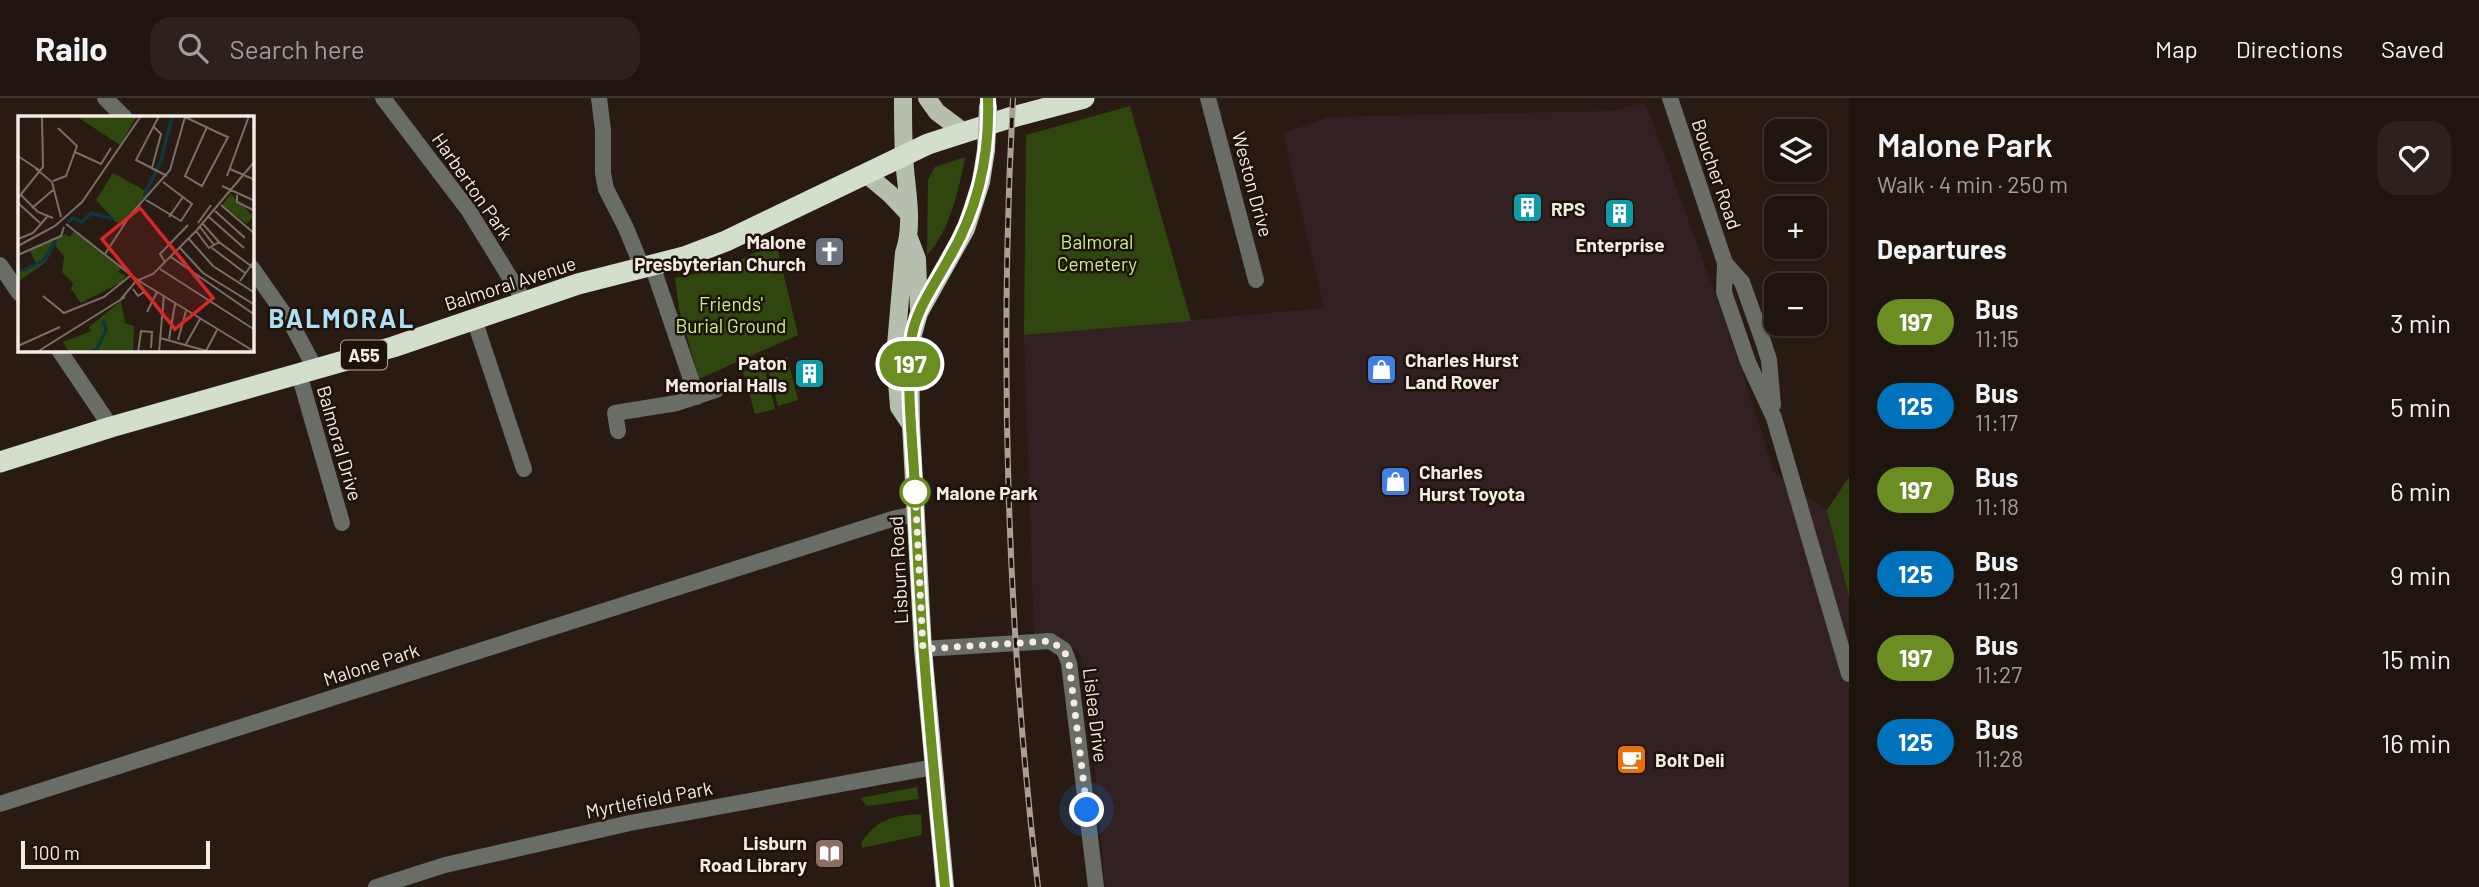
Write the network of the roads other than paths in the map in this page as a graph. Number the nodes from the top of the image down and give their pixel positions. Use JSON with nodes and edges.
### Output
{"nodes":[{"id":1,"x":106,"y":98,"type":"edge"},
{"id":2,"x":383,"y":98,"type":"edge"},
{"id":3,"x":599,"y":98,"type":"edge"},
{"id":4,"x":903,"y":98,"type":"edge"},
{"id":5,"x":927,"y":98,"type":"edge"},
{"id":6,"x":1084,"y":98,"type":"edge"},
{"id":7,"x":1208,"y":98,"type":"edge"},
{"id":8,"x":1670,"y":101,"type":"edge"},
{"id":9,"x":988,"y":102,"type":"edge"},
{"id":10,"x":123,"y":116,"type":"edge"},
{"id":11,"x":965,"y":133,"type":"junction"},
{"id":12,"x":904,"y":156,"type":"junction"},
{"id":13,"x":865,"y":173,"type":"junction"},
{"id":14,"x":908,"y":213,"type":"junction"},
{"id":15,"x":909,"y":238,"type":"junction"},
{"id":16,"x":0,"y":265,"type":"edge"},
{"id":17,"x":647,"y":266,"type":"junction"},
{"id":18,"x":254,"y":271,"type":"edge"},
{"id":19,"x":1256,"y":280,"type":"dead end"},
{"id":20,"x":18,"y":292,"type":"edge"},
{"id":21,"x":525,"y":302,"type":"junction"},
{"id":22,"x":919,"y":313,"type":"junction"},
{"id":23,"x":474,"y":319,"type":"junction"},
{"id":24,"x":61,"y":352,"type":"edge"},
{"id":25,"x":307,"y":372,"type":"junction"},
{"id":26,"x":716,"y":390,"type":"dead end"},
{"id":27,"x":697,"y":397,"type":"junction"},
{"id":28,"x":911,"y":425,"type":"junction"},
{"id":29,"x":110,"y":427,"type":"junction"},
{"id":30,"x":618,"y":431,"type":"dead end"},
{"id":31,"x":0,"y":462,"type":"edge"},
{"id":32,"x":524,"y":469,"type":"dead end"},
{"id":33,"x":915,"y":514,"type":"junction"},
{"id":34,"x":342,"y":523,"type":"dead end"},
{"id":35,"x":923,"y":649,"type":"junction"},
{"id":36,"x":1849,"y":674,"type":"edge"},
{"id":37,"x":934,"y":767,"type":"junction"},
{"id":38,"x":0,"y":804,"type":"edge"},
{"id":39,"x":376,"y":887,"type":"edge"},
{"id":40,"x":945,"y":887,"type":"edge"},
{"id":41,"x":1096,"y":887,"type":"edge"}],
"edges":[{"from":1,"to":10,"type":"street"},
{"from":2,"to":21,"type":"street","name":"Harberton Park"},
{"from":3,"to":17,"type":"street"},
{"from":4,"to":12,"type":"main road"},
{"from":5,"to":11,"type":"main road"},
{"from":6,"to":11,"type":"highway","number":"A55"},
{"from":7,"to":19,"type":"street","name":"Weston Drive"},
{"from":8,"to":36,"type":"street","name":"Boucher Road"},
{"from":9,"to":22,"type":"main road","name":"Lisburn Road","bridge":true},
{"from":11,"to":12,"type":"highway","number":"A55"},
{"from":12,"to":13,"type":"highway","name":"Balmoral Avenue","number":"A55"},
{"from":12,"to":14,"type":"main road"},
{"from":13,"to":14,"type":"main road"},
{"from":13,"to":17,"type":"highway","name":"Balmoral Avenue","number":"A55"},
{"from":14,"to":15,"type":"main road"},
{"from":15,"to":22,"type":"main road"},
{"from":15,"to":28,"type":"main road"},
{"from":16,"to":20,"type":"street"},
{"from":17,"to":21,"type":"highway","name":"Balmoral Avenue","number":"A55"},
{"from":17,"to":27,"type":"street"},
{"from":18,"to":25,"type":"street","name":"Balmoral Drive"},
{"from":21,"to":23,"type":"highway","name":"Balmoral Avenue","number":"A55"},
{"from":22,"to":28,"type":"main road","name":"Lisburn Road"},
{"from":23,"to":25,"type":"highway","name":"Balmoral Avenue","number":"A55"},
{"from":23,"to":32,"type":"street"},
{"from":24,"to":29,"type":"street"},
{"from":25,"to":29,"type":"highway","name":"Balmoral Avenue","number":"A55"},
{"from":25,"to":34,"type":"street","name":"Balmoral Drive"},
{"from":26,"to":27,"type":"street"},
{"from":27,"to":30,"type":"street"},
{"from":28,"to":33,"type":"main road","name":"Lisburn Road"},
{"from":29,"to":31,"type":"highway","name":"Balmoral Avenue","number":"A55"},
{"from":33,"to":35,"type":"main road","name":"Lisburn Road"},
{"from":33,"to":38,"type":"street","name":"Malone Park"},
{"from":35,"to":37,"type":"main road","name":"Lisburn Road"},
{"from":35,"to":41,"type":"street","name":"Lislea Drive"},
{"from":37,"to":39,"type":"street","name":"Myrtlefield Park"},
{"from":37,"to":40,"type":"main road","name":"Lisburn Road"}]}
